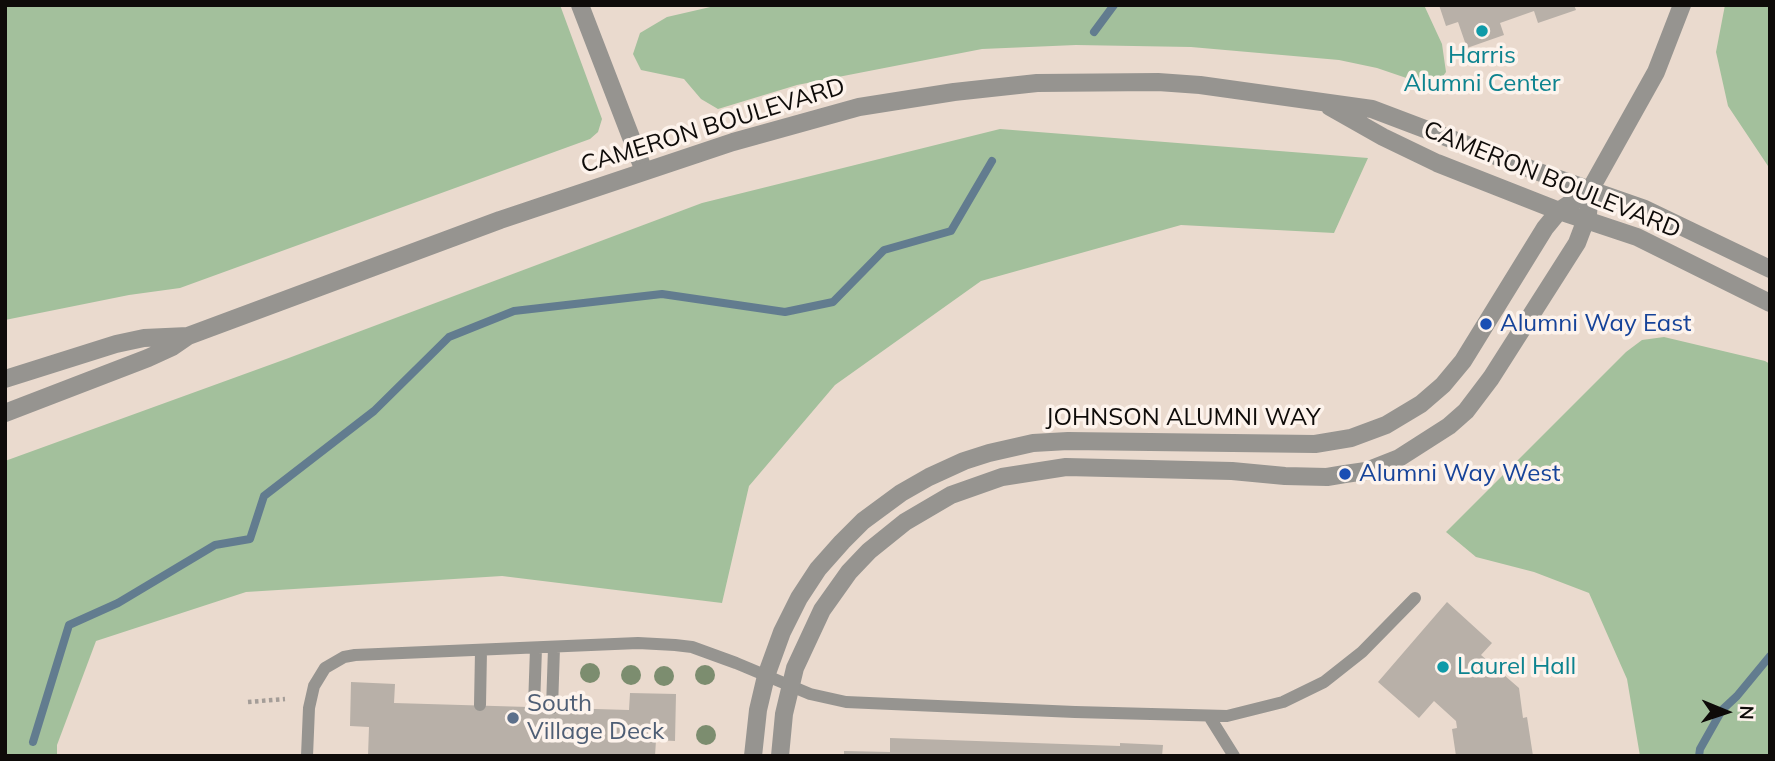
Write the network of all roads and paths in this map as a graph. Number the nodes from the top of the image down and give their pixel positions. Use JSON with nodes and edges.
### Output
{"nodes":[{"id":1,"x":580,"y":5,"type":"edge"},
{"id":2,"x":1682,"y":5,"type":"edge"},
{"id":3,"x":1316,"y":101,"type":"junction"},
{"id":4,"x":644,"y":171,"type":"junction"},
{"id":5,"x":1590,"y":190,"type":"junction"},
{"id":6,"x":1559,"y":211,"type":"junction"},
{"id":7,"x":1586,"y":221,"type":"junction"},
{"id":8,"x":1770,"y":269,"type":"edge"},
{"id":9,"x":1770,"y":303,"type":"edge"},
{"id":10,"x":188,"y":336,"type":"junction"},
{"id":11,"x":5,"y":379,"type":"edge"},
{"id":12,"x":5,"y":414,"type":"edge"},
{"id":13,"x":1415,"y":598,"type":"dead end"},
{"id":14,"x":554,"y":648,"type":"junction"},
{"id":15,"x":536,"y":649,"type":"junction"},
{"id":16,"x":481,"y":651,"type":"junction"},
{"id":17,"x":766,"y":676,"type":"junction"},
{"id":18,"x":790,"y":686,"type":"junction"},
{"id":19,"x":285,"y":699,"type":"dead end"},
{"id":20,"x":248,"y":702,"type":"dead end"},
{"id":21,"x":480,"y":705,"type":"dead end"},
{"id":22,"x":534,"y":707,"type":"dead end"},
{"id":23,"x":552,"y":708,"type":"dead end"},
{"id":24,"x":1209,"y":716,"type":"junction"},
{"id":25,"x":307,"y":756,"type":"edge"},
{"id":26,"x":753,"y":756,"type":"edge"},
{"id":27,"x":780,"y":756,"type":"edge"},
{"id":28,"x":1234,"y":756,"type":"edge"}],
"edges":[{"from":1,"to":4,"type":"street"},
{"from":2,"to":5,"type":"street","name":"JOHNSON ALUMNI WAY"},
{"from":3,"to":4,"type":"street","name":"CAMERON BOULEVARD"},
{"from":3,"to":5,"type":"street","name":"CAMERON BOULEVARD"},
{"from":3,"to":6,"type":"street","name":"CAMERON BOULEVARD"},
{"from":4,"to":10,"type":"street","name":"CAMERON BOULEVARD"},
{"from":5,"to":6,"type":"street","name":"JOHNSON ALUMNI WAY"},
{"from":5,"to":7,"type":"street","name":"JOHNSON ALUMNI WAY"},
{"from":5,"to":8,"type":"street","name":"CAMERON BOULEVARD"},
{"from":6,"to":7,"type":"street","name":"CAMERON BOULEVARD"},
{"from":6,"to":17,"type":"street","name":"JOHNSON ALUMNI WAY"},
{"from":7,"to":9,"type":"street","name":"CAMERON BOULEVARD"},
{"from":7,"to":18,"type":"street","name":"JOHNSON ALUMNI WAY"},
{"from":10,"to":11,"type":"street","name":"CAMERON BOULEVARD"},
{"from":10,"to":12,"type":"street","name":"CAMERON BOULEVARD"},
{"from":13,"to":24,"type":"lane"},
{"from":14,"to":15,"type":"lane"},
{"from":14,"to":17,"type":"lane"},
{"from":14,"to":23,"type":"lane"},
{"from":15,"to":16,"type":"lane"},
{"from":15,"to":22,"type":"lane"},
{"from":16,"to":21,"type":"lane"},
{"from":16,"to":25,"type":"lane"},
{"from":17,"to":18,"type":"lane"},
{"from":17,"to":26,"type":"street","name":"JOHNSON ALUMNI WAY"},
{"from":18,"to":24,"type":"lane"},
{"from":18,"to":27,"type":"street","name":"JOHNSON ALUMNI WAY"},
{"from":19,"to":20,"type":"path"},
{"from":24,"to":28,"type":"lane"}]}
